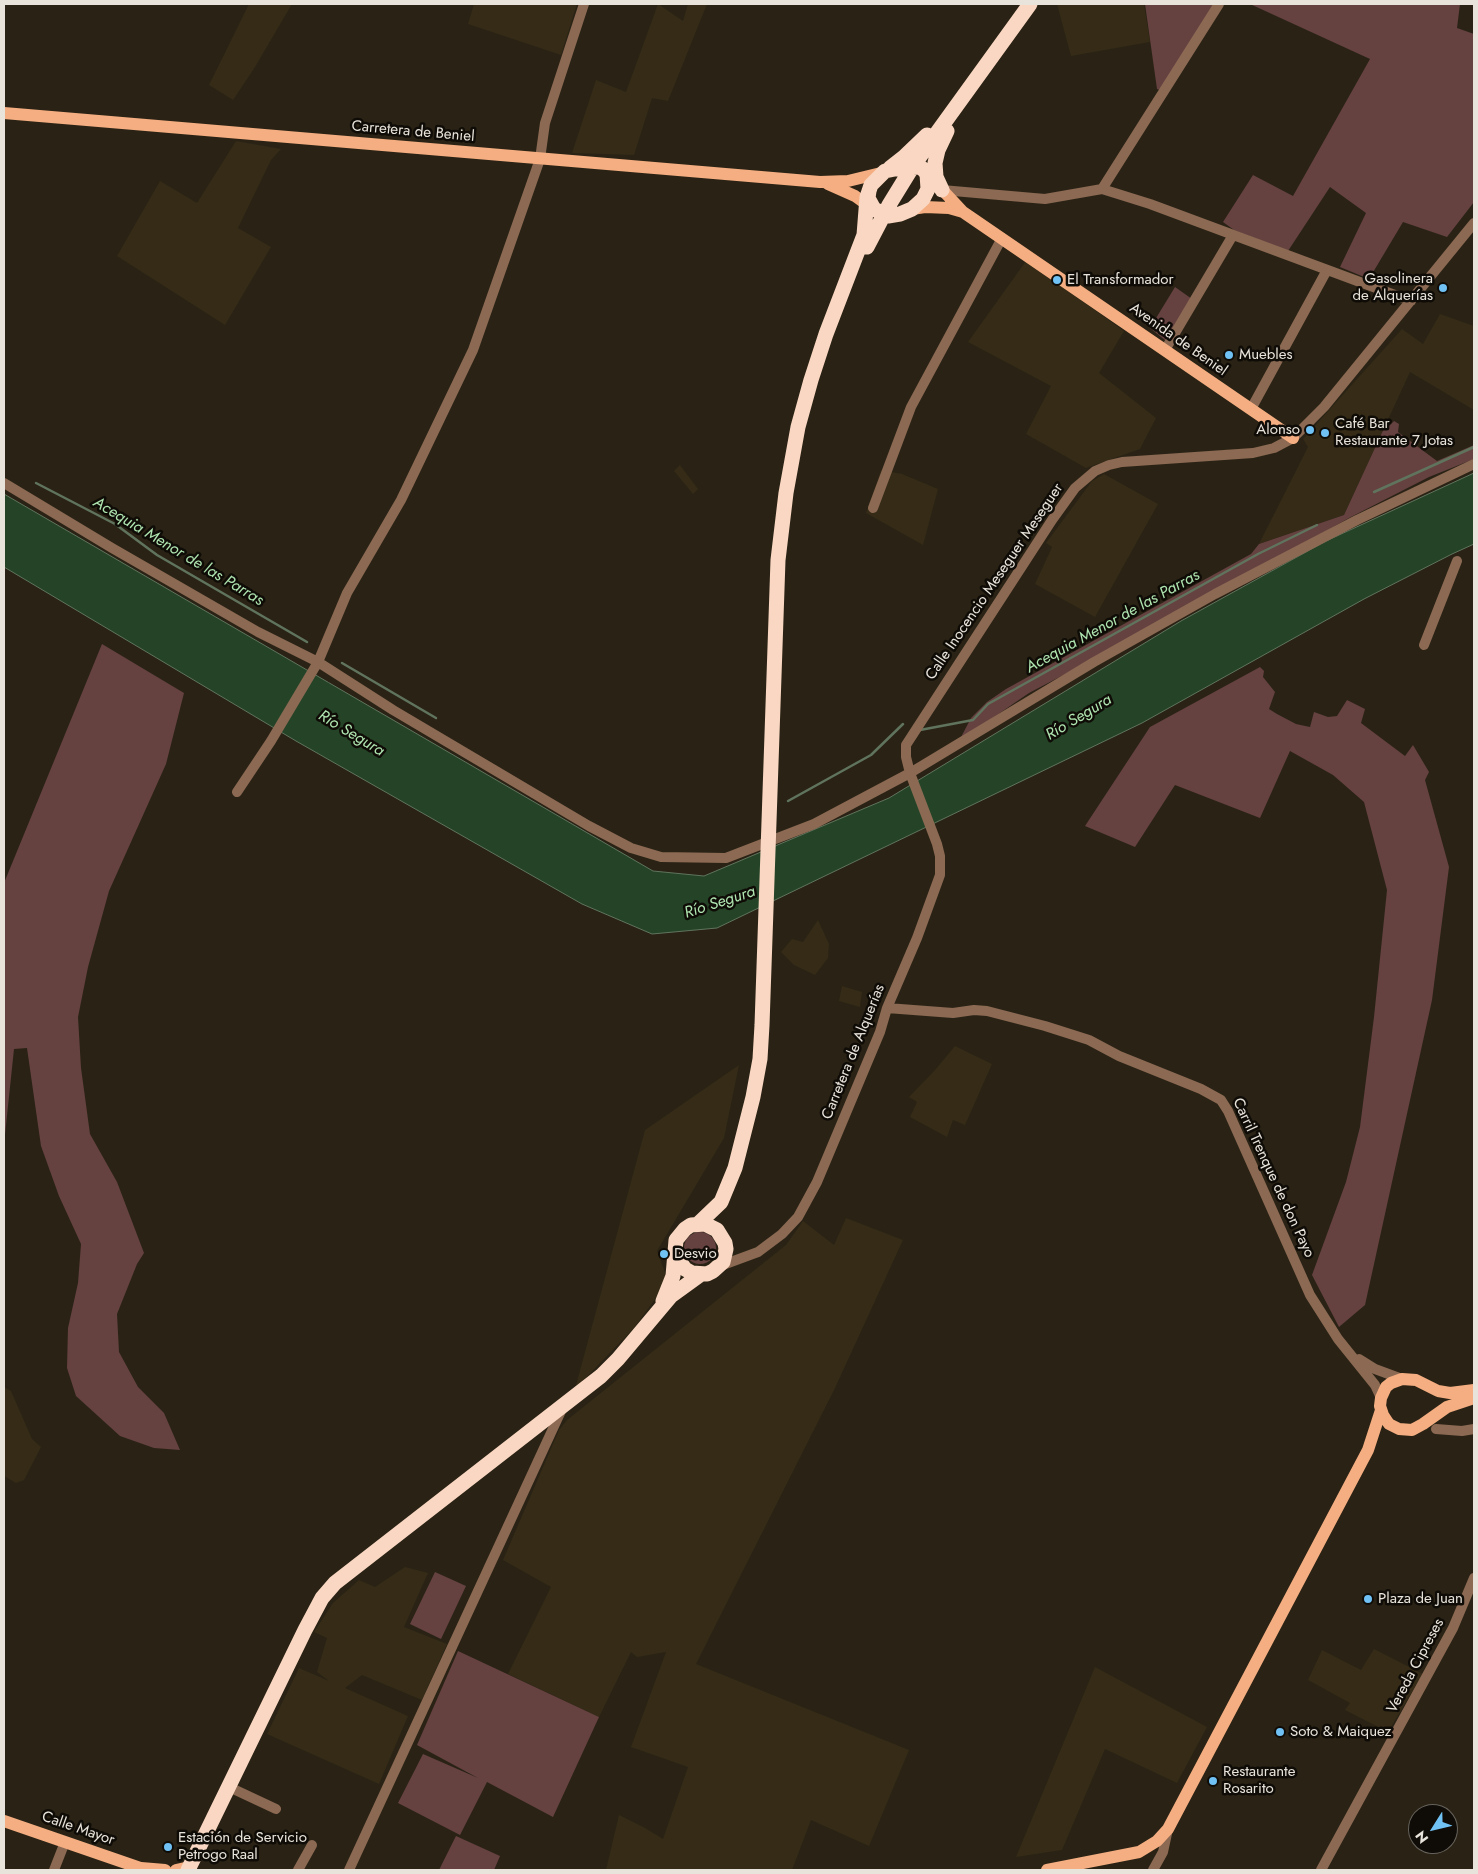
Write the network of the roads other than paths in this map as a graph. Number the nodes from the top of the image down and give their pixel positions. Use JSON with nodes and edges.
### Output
{"nodes":[{"id":1,"x":584,"y":4,"type":"edge"},
{"id":2,"x":1030,"y":4,"type":"edge"},
{"id":3,"x":1219,"y":4,"type":"edge"},
{"id":4,"x":981,"y":71,"type":"junction"},
{"id":5,"x":4,"y":113,"type":"edge"},
{"id":6,"x":540,"y":159,"type":"junction"},
{"id":7,"x":913,"y":166,"type":"junction"},
{"id":8,"x":885,"y":172,"type":"junction"},
{"id":9,"x":934,"y":178,"type":"junction"},
{"id":10,"x":820,"y":182,"type":"junction"},
{"id":11,"x":1102,"y":189,"type":"junction"},
{"id":12,"x":869,"y":205,"type":"junction"},
{"id":13,"x":912,"y":209,"type":"junction"},
{"id":14,"x":964,"y":212,"type":"junction"},
{"id":15,"x":1474,"y":223,"type":"edge"},
{"id":16,"x":1233,"y":235,"type":"junction"},
{"id":17,"x":1002,"y":238,"type":"junction"},
{"id":18,"x":1327,"y":270,"type":"junction"},
{"id":19,"x":1411,"y":301,"type":"junction"},
{"id":20,"x":831,"y":322,"type":"junction"},
{"id":21,"x":1165,"y":350,"type":"junction"},
{"id":22,"x":1251,"y":410,"type":"junction"},
{"id":23,"x":1293,"y":438,"type":"junction"},
{"id":24,"x":1474,"y":464,"type":"edge"},
{"id":25,"x":4,"y":483,"type":"edge"},
{"id":26,"x":873,"y":508,"type":"dead end"},
{"id":27,"x":1457,"y":561,"type":"dead end"},
{"id":28,"x":1424,"y":645,"type":"dead end"},
{"id":29,"x":318,"y":662,"type":"junction"},
{"id":30,"x":910,"y":772,"type":"junction"},
{"id":31,"x":237,"y":792,"type":"dead end"},
{"id":32,"x":933,"y":835,"type":"joint"},
{"id":33,"x":887,"y":1008,"type":"junction"},
{"id":34,"x":721,"y":1202,"type":"junction"},
{"id":35,"x":698,"y":1224,"type":"junction"},
{"id":36,"x":723,"y":1239,"type":"junction"},
{"id":37,"x":676,"y":1256,"type":"junction"},
{"id":38,"x":748,"y":1257,"type":"junction"},
{"id":39,"x":719,"y":1267,"type":"junction"},
{"id":40,"x":700,"y":1275,"type":"junction"},
{"id":41,"x":653,"y":1317,"type":"junction"},
{"id":42,"x":1338,"y":1339,"type":"junction"},
{"id":43,"x":1402,"y":1378,"type":"junction"},
{"id":44,"x":1424,"y":1386,"type":"junction"},
{"id":45,"x":1472,"y":1397,"type":"edge"},
{"id":46,"x":1381,"y":1404,"type":"junction"},
{"id":47,"x":563,"y":1406,"type":"junction"},
{"id":48,"x":1432,"y":1424,"type":"junction"},
{"id":49,"x":1474,"y":1429,"type":"edge"},
{"id":50,"x":1399,"y":1430,"type":"junction"},
{"id":51,"x":1368,"y":1450,"type":"junction"},
{"id":52,"x":1474,"y":1578,"type":"edge"},
{"id":53,"x":229,"y":1787,"type":"junction"},
{"id":54,"x":276,"y":1809,"type":"dead end"},
{"id":55,"x":4,"y":1821,"type":"edge"},
{"id":56,"x":1168,"y":1829,"type":"junction"},
{"id":57,"x":65,"y":1842,"type":"junction"},
{"id":58,"x":312,"y":1845,"type":"dead end"},
{"id":59,"x":144,"y":1869,"type":"edge"},
{"id":60,"x":54,"y":1870,"type":"edge"},
{"id":61,"x":166,"y":1870,"type":"edge"},
{"id":62,"x":176,"y":1870,"type":"edge"},
{"id":63,"x":189,"y":1870,"type":"edge"},
{"id":64,"x":298,"y":1870,"type":"edge"},
{"id":65,"x":349,"y":1870,"type":"edge"},
{"id":66,"x":1047,"y":1870,"type":"edge"},
{"id":67,"x":1153,"y":1870,"type":"edge"},
{"id":68,"x":1321,"y":1870,"type":"edge"}],
"edges":[{"from":1,"to":6,"type":"street"},
{"from":2,"to":4,"type":"highway"},
{"from":3,"to":11,"type":"street"},
{"from":4,"to":7,"type":"highway"},
{"from":4,"to":8,"type":"highway"},
{"from":4,"to":9,"type":"highway"},
{"from":5,"to":6,"type":"main road","name":"Carretera de Beniel"},
{"from":6,"to":10,"type":"main road","name":"Carretera de Beniel"},
{"from":6,"to":29,"type":"street"},
{"from":7,"to":8,"type":"highway"},
{"from":7,"to":9,"type":"highway"},
{"from":7,"to":12,"type":"highway"},
{"from":8,"to":10,"type":"main road"},
{"from":8,"to":12,"type":"highway"},
{"from":9,"to":11,"type":"street"},
{"from":9,"to":13,"type":"highway"},
{"from":9,"to":14,"type":"main road"},
{"from":10,"to":12,"type":"main road"},
{"from":11,"to":16,"type":"street"},
{"from":12,"to":13,"type":"highway"},
{"from":12,"to":20,"type":"highway"},
{"from":13,"to":14,"type":"main road"},
{"from":13,"to":20,"type":"highway"},
{"from":14,"to":17,"type":"main road","name":"Avenida de Beniel"},
{"from":15,"to":19,"type":"street","name":"Calle Inocencio Meseguer Meseguer"},
{"from":16,"to":18,"type":"street"},
{"from":16,"to":21,"type":"street"},
{"from":17,"to":21,"type":"main road","name":"Avenida de Beniel"},
{"from":17,"to":26,"type":"street"},
{"from":18,"to":19,"type":"street"},
{"from":18,"to":22,"type":"street"},
{"from":19,"to":23,"type":"street","name":"Calle Inocencio Meseguer Meseguer"},
{"from":20,"to":34,"type":"highway"},
{"from":21,"to":22,"type":"main road","name":"Avenida de Beniel"},
{"from":22,"to":23,"type":"main road","name":"Avenida de Beniel"},
{"from":23,"to":30,"type":"street","name":"Calle Inocencio Meseguer Meseguer"},
{"from":24,"to":30,"type":"street"},
{"from":25,"to":29,"type":"street"},
{"from":27,"to":28,"type":"street"},
{"from":29,"to":30,"type":"street"},
{"from":29,"to":31,"type":"street"},
{"from":30,"to":32,"type":"street","name":"Calle Inocencio Meseguer Meseguer"},
{"from":32,"to":33,"type":"street","name":"Carretera de Alquerías"},
{"from":33,"to":38,"type":"street","name":"Carretera de Alquerías"},
{"from":33,"to":42,"type":"street","name":"Carril Trenque de don Payo"},
{"from":34,"to":35,"type":"highway"},
{"from":34,"to":36,"type":"highway"},
{"from":35,"to":36,"type":"highway"},
{"from":35,"to":37,"type":"highway"},
{"from":36,"to":38,"type":"street"},
{"from":36,"to":39,"type":"highway"},
{"from":37,"to":40,"type":"highway"},
{"from":37,"to":41,"type":"highway"},
{"from":38,"to":39,"type":"street","name":"Carretera de Alquerías"},
{"from":39,"to":40,"type":"highway"},
{"from":40,"to":41,"type":"highway"},
{"from":41,"to":47,"type":"highway"},
{"from":42,"to":43,"type":"street"},
{"from":42,"to":46,"type":"street"},
{"from":43,"to":44,"type":"main road"},
{"from":43,"to":46,"type":"main road"},
{"from":44,"to":45,"type":"main road"},
{"from":44,"to":48,"type":"main road"},
{"from":45,"to":48,"type":"main road"},
{"from":46,"to":50,"type":"main road"},
{"from":46,"to":51,"type":"main road"},
{"from":47,"to":53,"type":"highway"},
{"from":47,"to":65,"type":"street"},
{"from":48,"to":49,"type":"street"},
{"from":48,"to":50,"type":"main road"},
{"from":50,"to":51,"type":"main road"},
{"from":51,"to":56,"type":"main road"},
{"from":52,"to":68,"type":"street","name":"Vereda Cipreses"},
{"from":53,"to":54,"type":"street"},
{"from":53,"to":63,"type":"highway"},
{"from":55,"to":57,"type":"main road","name":"Calle Mayor"},
{"from":56,"to":66,"type":"main road"},
{"from":56,"to":67,"type":"street"},
{"from":57,"to":59,"type":"main road","name":"Calle Mayor"},
{"from":57,"to":60,"type":"street"},
{"from":58,"to":64,"type":"street"},
{"from":59,"to":61,"type":"main road","name":"Calle Mayor"},
{"from":61,"to":62,"type":"main road","name":"Calle Mayor"},
{"from":62,"to":63,"type":"main road","name":"Calle Mayor"}]}
